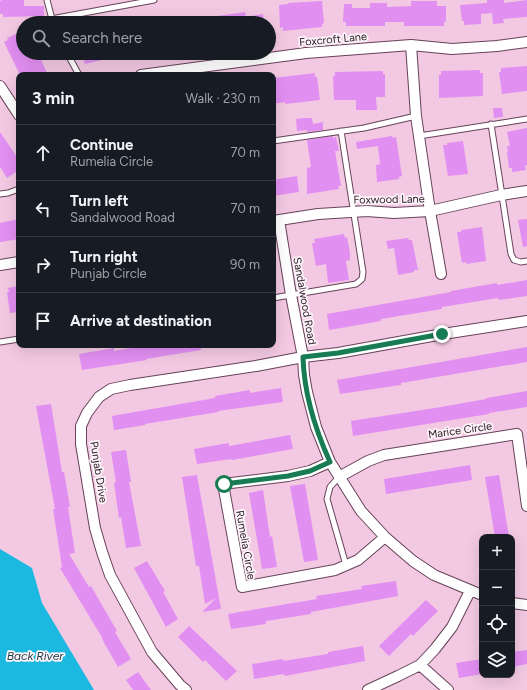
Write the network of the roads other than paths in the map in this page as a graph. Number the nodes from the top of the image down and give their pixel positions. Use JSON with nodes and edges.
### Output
{"nodes":[{"id":1,"x":47,"y":0,"type":"edge"},
{"id":2,"x":154,"y":0,"type":"edge"},
{"id":3,"x":51,"y":16,"type":"edge"},
{"id":4,"x":76,"y":16,"type":"edge"},
{"id":5,"x":527,"y":42,"type":"edge"},
{"id":6,"x":411,"y":45,"type":"junction"},
{"id":7,"x":276,"y":56,"type":"edge"},
{"id":8,"x":71,"y":60,"type":"edge"},
{"id":9,"x":249,"y":60,"type":"edge"},
{"id":10,"x":77,"y":72,"type":"edge"},
{"id":11,"x":163,"y":72,"type":"edge"},
{"id":12,"x":0,"y":86,"type":"edge"},
{"id":13,"x":16,"y":110,"type":"edge"},
{"id":14,"x":416,"y":116,"type":"junction"},
{"id":15,"x":527,"y":118,"type":"edge"},
{"id":16,"x":491,"y":124,"type":"junction"},
{"id":17,"x":341,"y":131,"type":"junction"},
{"id":18,"x":419,"y":136,"type":"junction"},
{"id":19,"x":276,"y":141,"type":"edge"},
{"id":20,"x":16,"y":190,"type":"edge"},
{"id":21,"x":527,"y":191,"type":"edge"},
{"id":22,"x":0,"y":194,"type":"edge"},
{"id":23,"x":501,"y":195,"type":"junction"},
{"id":24,"x":430,"y":211,"type":"junction"},
{"id":25,"x":353,"y":212,"type":"junction"},
{"id":26,"x":276,"y":221,"type":"edge"},
{"id":27,"x":527,"y":261,"type":"edge"},
{"id":28,"x":16,"y":263,"type":"edge"},
{"id":29,"x":0,"y":266,"type":"edge"},
{"id":30,"x":441,"y":274,"type":"dead end"},
{"id":31,"x":291,"y":295,"type":"junction"},
{"id":32,"x":276,"y":298,"type":"edge"},
{"id":33,"x":527,"y":321,"type":"edge"},
{"id":34,"x":16,"y":339,"type":"edge"},
{"id":35,"x":0,"y":342,"type":"edge"},
{"id":36,"x":303,"y":357,"type":"junction"},
{"id":37,"x":330,"y":462,"type":"junction"},
{"id":38,"x":339,"y":476,"type":"junction"},
{"id":39,"x":527,"y":506,"type":"edge"},
{"id":40,"x":385,"y":537,"type":"junction"},
{"id":41,"x":346,"y":565,"type":"junction"},
{"id":42,"x":470,"y":591,"type":"junction"},
{"id":43,"x":479,"y":594,"type":"edge"},
{"id":44,"x":515,"y":603,"type":"edge"},
{"id":45,"x":527,"y":605,"type":"edge"},
{"id":46,"x":420,"y":665,"type":"junction"},
{"id":47,"x":186,"y":690,"type":"edge"},
{"id":48,"x":368,"y":690,"type":"edge"},
{"id":49,"x":448,"y":690,"type":"edge"}],
"edges":[{"from":1,"to":3,"type":"lane"},
{"from":2,"to":4,"type":"lane"},
{"from":5,"to":6,"type":"street","name":"Foxcroft Lane"},
{"from":6,"to":7,"type":"street","name":"Foxcroft Lane"},
{"from":6,"to":14,"type":"street"},
{"from":8,"to":10,"type":"lane"},
{"from":9,"to":11,"type":"street","name":"Foxcroft Lane"},
{"from":12,"to":13,"type":"street"},
{"from":14,"to":17,"type":"lane"},
{"from":14,"to":18,"type":"street"},
{"from":15,"to":16,"type":"lane"},
{"from":16,"to":18,"type":"lane"},
{"from":16,"to":23,"type":"lane"},
{"from":17,"to":19,"type":"lane"},
{"from":17,"to":25,"type":"lane"},
{"from":18,"to":24,"type":"street"},
{"from":20,"to":22,"type":"lane"},
{"from":21,"to":23,"type":"street","name":"Foxwood Lane"},
{"from":23,"to":24,"type":"street","name":"Foxwood Lane"},
{"from":23,"to":27,"type":"lane"},
{"from":24,"to":25,"type":"street","name":"Foxwood Lane"},
{"from":24,"to":30,"type":"street"},
{"from":25,"to":26,"type":"street","name":"Foxwood Lane"},
{"from":25,"to":31,"type":"lane"},
{"from":26,"to":31,"type":"street","name":"Sandalwood Road"},
{"from":28,"to":29,"type":"street"},
{"from":31,"to":32,"type":"lane"},
{"from":31,"to":36,"type":"street","name":"Sandalwood Road"},
{"from":33,"to":36,"type":"street","name":"Punjab Drive"},
{"from":34,"to":35,"type":"lane"},
{"from":36,"to":37,"type":"street","name":"Sandalwood Road"},
{"from":36,"to":47,"type":"street","name":"Punjab Drive"},
{"from":37,"to":38,"type":"street","name":"Sandalwood Road"},
{"from":37,"to":41,"type":"street","name":"Rumelia Circle"},
{"from":38,"to":39,"type":"street","name":"Marice Circle"},
{"from":38,"to":40,"type":"street","name":"Sandalwood Road"},
{"from":38,"to":41,"type":"lane"},
{"from":40,"to":41,"type":"street","name":"Rumelia Circle"},
{"from":40,"to":42,"type":"street","name":"Sandalwood Road"},
{"from":42,"to":43,"type":"street","name":"Sandalwood Road"},
{"from":42,"to":46,"type":"street"},
{"from":44,"to":45,"type":"street"},
{"from":46,"to":48,"type":"street"},
{"from":46,"to":49,"type":"street"}]}
